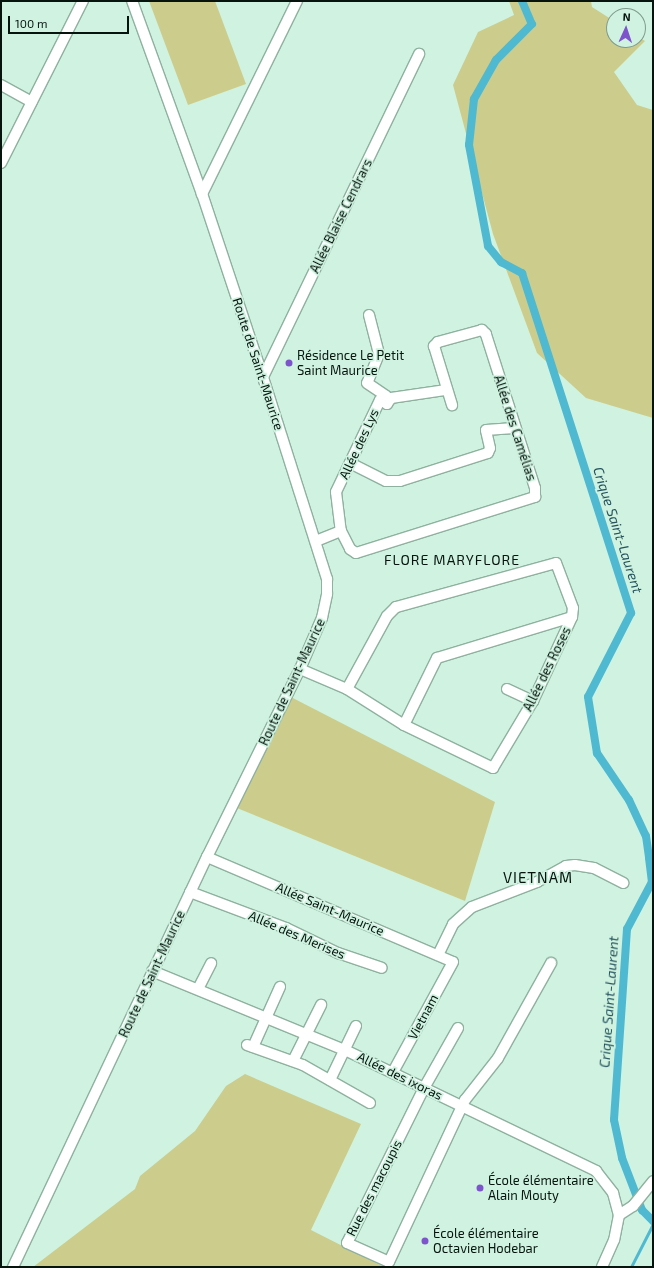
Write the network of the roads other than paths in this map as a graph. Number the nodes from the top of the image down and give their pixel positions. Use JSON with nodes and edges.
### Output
{"nodes":[{"id":1,"x":83,"y":1,"type":"edge"},
{"id":2,"x":132,"y":1,"type":"edge"},
{"id":3,"x":297,"y":1,"type":"edge"},
{"id":4,"x":419,"y":54,"type":"dead end"},
{"id":5,"x":1,"y":85,"type":"edge"},
{"id":6,"x":32,"y":102,"type":"junction"},
{"id":7,"x":1,"y":163,"type":"edge"},
{"id":8,"x":202,"y":194,"type":"junction"},
{"id":9,"x":369,"y":315,"type":"dead end"},
{"id":10,"x":263,"y":377,"type":"junction"},
{"id":11,"x":446,"y":390,"type":"junction"},
{"id":12,"x":387,"y":404,"type":"junction"},
{"id":13,"x":452,"y":405,"type":"dead end"},
{"id":14,"x":514,"y":428,"type":"junction"},
{"id":15,"x":350,"y":463,"type":"junction"},
{"id":16,"x":341,"y":531,"type":"junction"},
{"id":17,"x":316,"y":541,"type":"junction"},
{"id":18,"x":572,"y":617,"type":"junction"},
{"id":19,"x":300,"y":669,"type":"junction"},
{"id":20,"x":347,"y":689,"type":"junction"},
{"id":21,"x":507,"y":689,"type":"dead end"},
{"id":22,"x":533,"y":701,"type":"junction"},
{"id":23,"x":404,"y":725,"type":"junction"},
{"id":24,"x":207,"y":857,"type":"junction"},
{"id":25,"x":623,"y":883,"type":"dead end"},
{"id":26,"x":190,"y":892,"type":"junction"},
{"id":27,"x":438,"y":956,"type":"junction"},
{"id":28,"x":453,"y":962,"type":"joint"},
{"id":29,"x":211,"y":963,"type":"dead end"},
{"id":30,"x":551,"y":963,"type":"dead end"},
{"id":31,"x":382,"y":968,"type":"dead end"},
{"id":32,"x":152,"y":971,"type":"junction"},
{"id":33,"x":280,"y":988,"type":"dead end"},
{"id":34,"x":198,"y":989,"type":"junction"},
{"id":35,"x":321,"y":1004,"type":"dead end"},
{"id":36,"x":267,"y":1016,"type":"junction"},
{"id":37,"x":356,"y":1026,"type":"dead end"},
{"id":38,"x":458,"y":1028,"type":"dead end"},
{"id":39,"x":305,"y":1033,"type":"junction"},
{"id":40,"x":345,"y":1050,"type":"junction"},
{"id":41,"x":293,"y":1061,"type":"junction"},
{"id":42,"x":393,"y":1072,"type":"junction"},
{"id":43,"x":330,"y":1080,"type":"junction"},
{"id":44,"x":424,"y":1088,"type":"junction"},
{"id":45,"x":370,"y":1103,"type":"dead end"},
{"id":46,"x":462,"y":1106,"type":"junction"},
{"id":47,"x":653,"y":1181,"type":"edge"},
{"id":48,"x":619,"y":1215,"type":"junction"},
{"id":49,"x":13,"y":1267,"type":"edge"},
{"id":50,"x":602,"y":1267,"type":"edge"}],
"edges":[{"from":1,"to":6,"type":"street"},
{"from":2,"to":8,"type":"street","name":"Route de Saint-Maurice"},
{"from":3,"to":8,"type":"street"},
{"from":4,"to":10,"type":"street","name":"Allée Blaise Cendrars"},
{"from":5,"to":6,"type":"street"},
{"from":6,"to":7,"type":"street"},
{"from":8,"to":10,"type":"street","name":"Route de Saint-Maurice"},
{"from":9,"to":12,"type":"street","name":"Allée des Lys"},
{"from":10,"to":17,"type":"street","name":"Route de Saint-Maurice"},
{"from":11,"to":12,"type":"street"},
{"from":11,"to":13,"type":"street"},
{"from":11,"to":14,"type":"street","name":"Allée des Camélias"},
{"from":12,"to":15,"type":"street","name":"Allée des Lys"},
{"from":14,"to":15,"type":"street"},
{"from":14,"to":16,"type":"street","name":"Allée des Camélias"},
{"from":15,"to":16,"type":"street","name":"Allée des Lys"},
{"from":16,"to":17,"type":"street"},
{"from":17,"to":19,"type":"street","name":"Route de Saint-Maurice"},
{"from":18,"to":20,"type":"street","name":"Allée des Roses"},
{"from":18,"to":22,"type":"street","name":"Allée des Roses"},
{"from":18,"to":23,"type":"street"},
{"from":19,"to":20,"type":"street","name":"Allée des Roses"},
{"from":19,"to":24,"type":"street","name":"Route de Saint-Maurice"},
{"from":20,"to":23,"type":"street","name":"Allée des Roses"},
{"from":21,"to":22,"type":"street"},
{"from":22,"to":23,"type":"street","name":"Allée des Roses"},
{"from":24,"to":26,"type":"street","name":"Route de Saint-Maurice"},
{"from":24,"to":27,"type":"street","name":"Allée Saint-Maurice"},
{"from":25,"to":27,"type":"street"},
{"from":26,"to":31,"type":"street","name":"Allée des Merises"},
{"from":26,"to":32,"type":"street","name":"Route de Saint-Maurice"},
{"from":27,"to":28,"type":"street","name":"Allée Saint-Maurice"},
{"from":28,"to":42,"type":"street","name":"Vietnam"},
{"from":29,"to":34,"type":"street"},
{"from":30,"to":46,"type":"street"},
{"from":32,"to":34,"type":"street","name":"Allée des ixoras"},
{"from":32,"to":49,"type":"street","name":"Route de Saint-Maurice"},
{"from":33,"to":36,"type":"street"},
{"from":34,"to":36,"type":"street","name":"Allée des ixoras"},
{"from":35,"to":39,"type":"street"},
{"from":36,"to":39,"type":"street","name":"Allée des ixoras"},
{"from":36,"to":41,"type":"street"},
{"from":37,"to":40,"type":"street"},
{"from":38,"to":44,"type":"street"},
{"from":39,"to":40,"type":"street","name":"Allée des ixoras"},
{"from":39,"to":41,"type":"street"},
{"from":40,"to":42,"type":"street","name":"Allée des ixoras"},
{"from":40,"to":43,"type":"street"},
{"from":41,"to":43,"type":"street"},
{"from":42,"to":44,"type":"street","name":"Allée des ixoras"},
{"from":43,"to":45,"type":"street"},
{"from":44,"to":46,"type":"street","name":"Allée des ixoras"},
{"from":44,"to":46,"type":"street","name":"Rue des macoupis"},
{"from":46,"to":48,"type":"street","name":"Allée des ixoras"},
{"from":47,"to":48,"type":"street"},
{"from":48,"to":50,"type":"street"}]}
